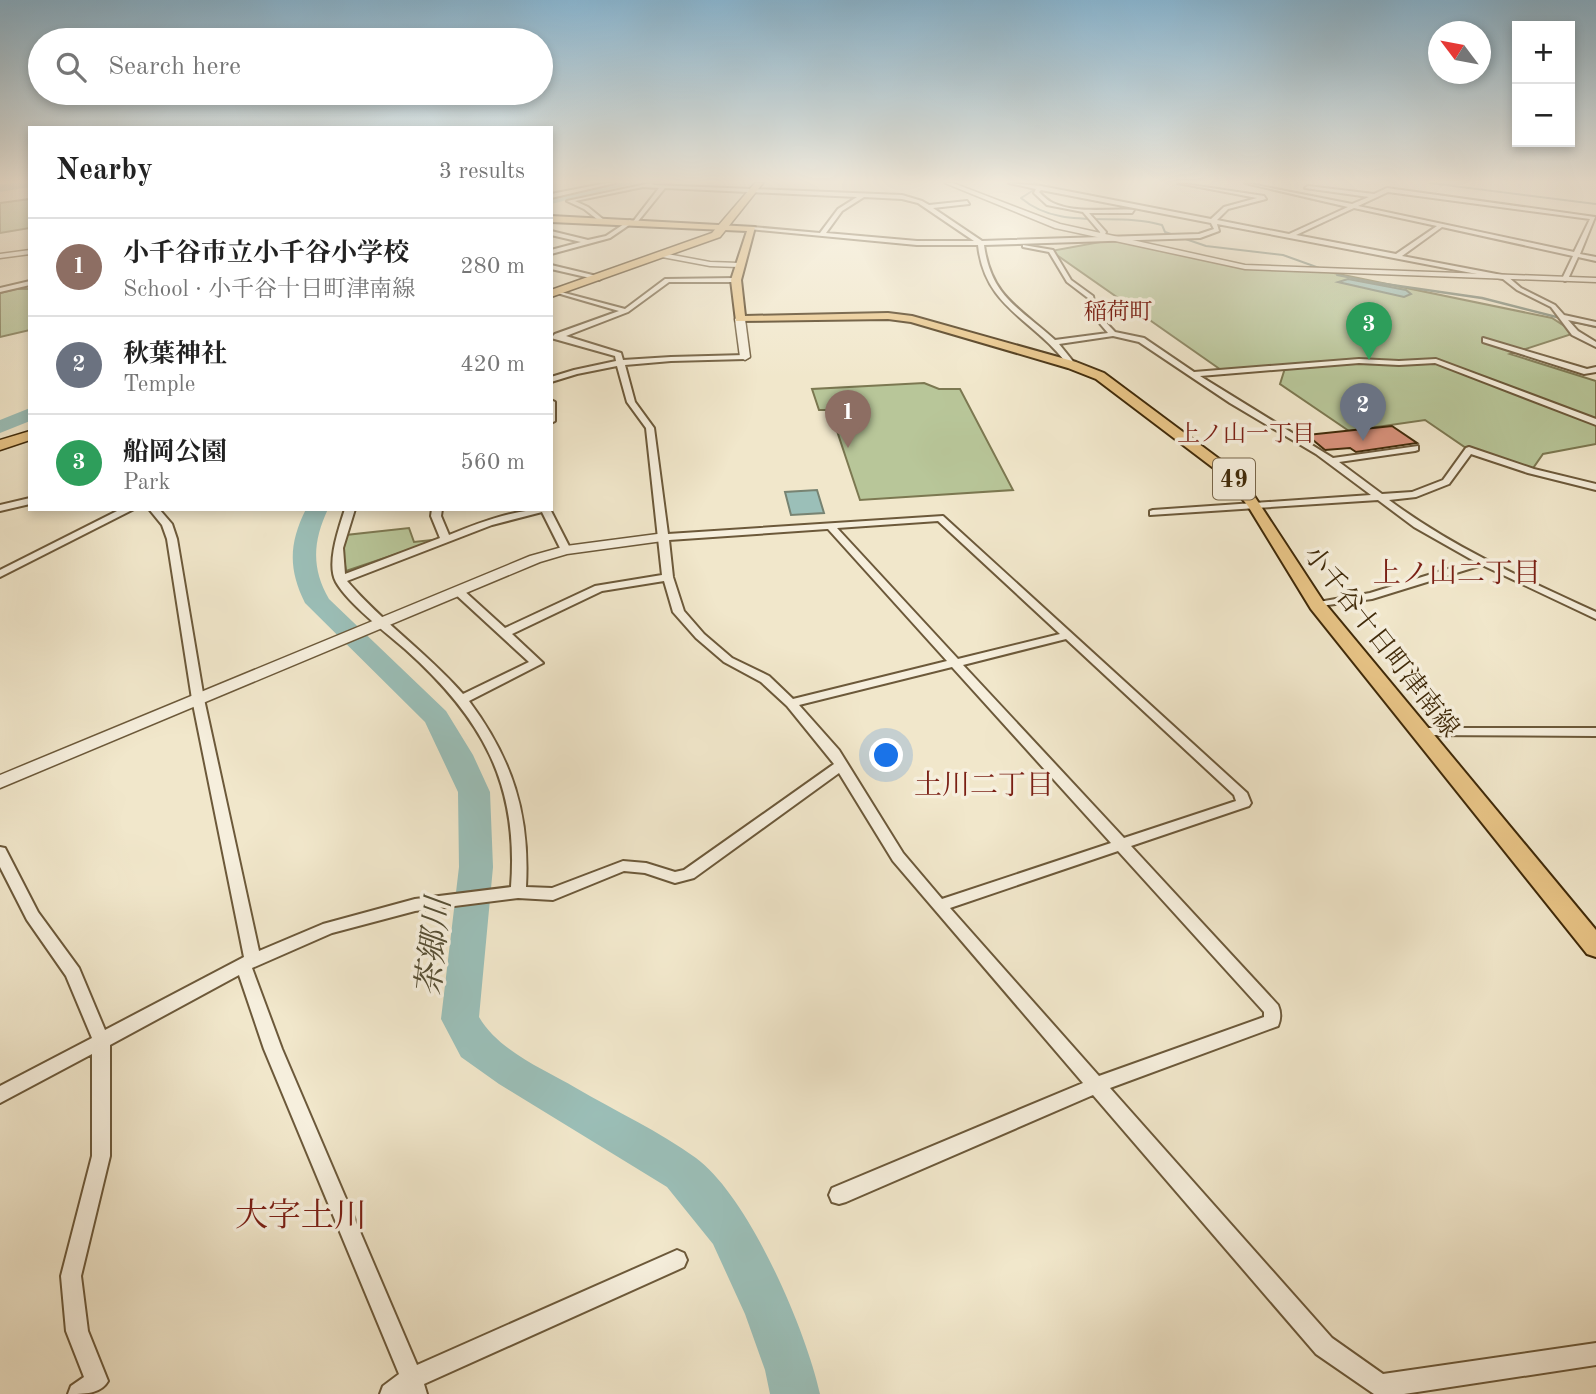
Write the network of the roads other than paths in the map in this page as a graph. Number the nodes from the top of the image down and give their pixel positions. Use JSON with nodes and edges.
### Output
{"nodes":[{"id":1,"x":684,"y":248,"type":"edge"},
{"id":2,"x":745,"y":248,"type":"edge"},
{"id":3,"x":982,"y":248,"type":"edge"},
{"id":4,"x":1034,"y":248,"type":"edge"},
{"id":5,"x":1159,"y":248,"type":"edge"},
{"id":6,"x":1351,"y":248,"type":"edge"},
{"id":7,"x":1409,"y":248,"type":"edge"},
{"id":8,"x":1548,"y":248,"type":"edge"},
{"id":9,"x":1578,"y":248,"type":"edge"},
{"id":10,"x":28,"y":252,"type":"edge"},
{"id":11,"x":1575,"y":254,"type":"junction"},
{"id":12,"x":665,"y":255,"type":"junction"},
{"id":13,"x":0,"y":256,"type":"edge"},
{"id":14,"x":1396,"y":257,"type":"junction"},
{"id":15,"x":1596,"y":259,"type":"edge"},
{"id":16,"x":553,"y":267,"type":"edge"},
{"id":17,"x":737,"y":272,"type":"junction"},
{"id":18,"x":1505,"y":277,"type":"junction"},
{"id":19,"x":599,"y":278,"type":"junction"},
{"id":20,"x":1565,"y":279,"type":"junction"},
{"id":21,"x":1596,"y":280,"type":"edge"},
{"id":22,"x":28,"y":283,"type":"edge"},
{"id":23,"x":0,"y":290,"type":"edge"},
{"id":24,"x":555,"y":293,"type":"edge"},
{"id":25,"x":626,"y":311,"type":"junction"},
{"id":26,"x":740,"y":319,"type":"junction"},
{"id":27,"x":1566,"y":319,"type":"junction"},
{"id":28,"x":1596,"y":324,"type":"edge"},
{"id":29,"x":1113,"y":334,"type":"junction"},
{"id":30,"x":555,"y":338,"type":"edge"},
{"id":31,"x":1486,"y":340,"type":"dead end"},
{"id":32,"x":1055,"y":342,"type":"junction"},
{"id":33,"x":1596,"y":345,"type":"edge"},
{"id":34,"x":745,"y":357,"type":"joint"},
{"id":35,"x":621,"y":362,"type":"junction"},
{"id":36,"x":1072,"y":365,"type":"junction"},
{"id":37,"x":1596,"y":369,"type":"edge"},
{"id":38,"x":1194,"y":374,"type":"junction"},
{"id":39,"x":553,"y":379,"type":"edge"},
{"id":40,"x":1596,"y":422,"type":"edge"},
{"id":41,"x":28,"y":436,"type":"edge"},
{"id":42,"x":0,"y":444,"type":"edge"},
{"id":43,"x":1415,"y":448,"type":"dead end"},
{"id":44,"x":1330,"y":460,"type":"junction"},
{"id":45,"x":1596,"y":487,"type":"edge"},
{"id":46,"x":1380,"y":498,"type":"junction"},
{"id":47,"x":28,"y":501,"type":"edge"},
{"id":48,"x":1258,"y":506,"type":"junction"},
{"id":49,"x":0,"y":508,"type":"edge"},
{"id":50,"x":125,"y":511,"type":"edge"},
{"id":51,"x":155,"y":511,"type":"edge"},
{"id":52,"x":349,"y":511,"type":"edge"},
{"id":53,"x":437,"y":511,"type":"edge"},
{"id":54,"x":537,"y":511,"type":"edge"},
{"id":55,"x":546,"y":511,"type":"edge"},
{"id":56,"x":1153,"y":513,"type":"dead end"},
{"id":57,"x":831,"y":527,"type":"junction"},
{"id":58,"x":665,"y":537,"type":"junction"},
{"id":59,"x":446,"y":540,"type":"junction"},
{"id":60,"x":566,"y":550,"type":"junction"},
{"id":61,"x":1482,"y":562,"type":"junction"},
{"id":62,"x":0,"y":574,"type":"edge"},
{"id":63,"x":668,"y":577,"type":"junction"},
{"id":64,"x":340,"y":580,"type":"junction"},
{"id":65,"x":458,"y":591,"type":"junction"},
{"id":66,"x":1317,"y":605,"type":"junction"},
{"id":67,"x":1596,"y":616,"type":"edge"},
{"id":68,"x":382,"y":622,"type":"junction"},
{"id":69,"x":506,"y":632,"type":"junction"},
{"id":70,"x":1066,"y":636,"type":"junction"},
{"id":71,"x":954,"y":665,"type":"junction"},
{"id":72,"x":198,"y":699,"type":"junction"},
{"id":73,"x":460,"y":700,"type":"junction"},
{"id":74,"x":791,"y":703,"type":"junction"},
{"id":75,"x":1421,"y":732,"type":"junction"},
{"id":76,"x":1596,"y":732,"type":"edge"},
{"id":77,"x":841,"y":765,"type":"junction"},
{"id":78,"x":0,"y":782,"type":"edge"},
{"id":79,"x":1118,"y":843,"type":"junction"},
{"id":80,"x":0,"y":852,"type":"edge"},
{"id":81,"x":518,"y":892,"type":"junction"},
{"id":82,"x":939,"y":906,"type":"junction"},
{"id":83,"x":1596,"y":947,"type":"edge"},
{"id":84,"x":249,"y":964,"type":"junction"},
{"id":85,"x":101,"y":1040,"type":"junction"},
{"id":86,"x":1097,"y":1085,"type":"junction"},
{"id":87,"x":0,"y":1095,"type":"edge"},
{"id":88,"x":839,"y":1195,"type":"dead end"},
{"id":89,"x":677,"y":1260,"type":"dead end"},
{"id":90,"x":1596,"y":1354,"type":"edge"},
{"id":91,"x":414,"y":1386,"type":"edge"},
{"id":92,"x":1385,"y":1391,"type":"edge"},
{"id":93,"x":79,"y":1394,"type":"edge"},
{"id":94,"x":391,"y":1394,"type":"edge"}],
"edges":[{"from":1,"to":12,"type":"highway"},
{"from":2,"to":17,"type":"main road"},
{"from":3,"to":32,"type":"street"},
{"from":4,"to":29,"type":"street"},
{"from":5,"to":18,"type":"street"},
{"from":6,"to":14,"type":"street"},
{"from":7,"to":14,"type":"street"},
{"from":8,"to":11,"type":"street"},
{"from":9,"to":11,"type":"street"},
{"from":10,"to":13,"type":"street"},
{"from":11,"to":15,"type":"street"},
{"from":11,"to":20,"type":"street"},
{"from":12,"to":17,"type":"street"},
{"from":12,"to":19,"type":"highway"},
{"from":14,"to":18,"type":"street"},
{"from":16,"to":19,"type":"street"},
{"from":17,"to":25,"type":"street"},
{"from":17,"to":26,"type":"main road"},
{"from":18,"to":20,"type":"street"},
{"from":18,"to":27,"type":"street"},
{"from":19,"to":24,"type":"highway"},
{"from":20,"to":21,"type":"street"},
{"from":22,"to":23,"type":"street"},
{"from":24,"to":25,"type":"street"},
{"from":25,"to":30,"type":"street"},
{"from":26,"to":34,"type":"street"},
{"from":26,"to":36,"type":"main road","name":"小千谷十日町津南線","number":"49"},
{"from":27,"to":28,"type":"street"},
{"from":27,"to":33,"type":"street"},
{"from":29,"to":32,"type":"street"},
{"from":29,"to":38,"type":"street"},
{"from":30,"to":35,"type":"street"},
{"from":31,"to":37,"type":"street"},
{"from":32,"to":36,"type":"street"},
{"from":34,"to":35,"type":"street"},
{"from":35,"to":39,"type":"street"},
{"from":35,"to":58,"type":"street"},
{"from":36,"to":48,"type":"main road","name":"小千谷十日町津南線","number":"49"},
{"from":38,"to":40,"type":"street"},
{"from":38,"to":44,"type":"street"},
{"from":41,"to":42,"type":"highway"},
{"from":43,"to":44,"type":"street"},
{"from":44,"to":46,"type":"street"},
{"from":45,"to":46,"type":"street"},
{"from":46,"to":48,"type":"street"},
{"from":46,"to":61,"type":"street"},
{"from":47,"to":49,"type":"street"},
{"from":48,"to":56,"type":"street"},
{"from":48,"to":66,"type":"main road","name":"小千谷十日町津南線","number":"49"},
{"from":50,"to":62,"type":"street"},
{"from":51,"to":72,"type":"street"},
{"from":52,"to":64,"type":"street"},
{"from":53,"to":59,"type":"street"},
{"from":54,"to":59,"type":"street"},
{"from":55,"to":60,"type":"street"},
{"from":57,"to":58,"type":"street"},
{"from":57,"to":70,"type":"street"},
{"from":57,"to":71,"type":"street"},
{"from":58,"to":60,"type":"street"},
{"from":58,"to":63,"type":"street"},
{"from":59,"to":64,"type":"street"},
{"from":60,"to":65,"type":"street"},
{"from":61,"to":66,"type":"street"},
{"from":61,"to":67,"type":"street"},
{"from":63,"to":69,"type":"street"},
{"from":63,"to":74,"type":"street"},
{"from":64,"to":68,"type":"street"},
{"from":65,"to":68,"type":"street"},
{"from":65,"to":69,"type":"street"},
{"from":66,"to":75,"type":"main road","name":"小千谷十日町津南線","number":"49"},
{"from":68,"to":72,"type":"street"},
{"from":68,"to":73,"type":"street"},
{"from":69,"to":73,"type":"street"},
{"from":70,"to":71,"type":"street"},
{"from":70,"to":79,"type":"street"},
{"from":71,"to":74,"type":"street"},
{"from":71,"to":79,"type":"street"},
{"from":72,"to":78,"type":"street"},
{"from":72,"to":84,"type":"street"},
{"from":73,"to":81,"type":"street"},
{"from":74,"to":77,"type":"street"},
{"from":75,"to":76,"type":"street"},
{"from":75,"to":83,"type":"main road","name":"小千谷十日町津南線","number":"49"},
{"from":77,"to":81,"type":"street"},
{"from":77,"to":82,"type":"street"},
{"from":79,"to":82,"type":"street"},
{"from":79,"to":86,"type":"street"},
{"from":80,"to":85,"type":"street"},
{"from":81,"to":84,"type":"street"},
{"from":82,"to":86,"type":"street"},
{"from":84,"to":85,"type":"street"},
{"from":84,"to":91,"type":"street"},
{"from":85,"to":87,"type":"street"},
{"from":85,"to":93,"type":"street"},
{"from":86,"to":88,"type":"street"},
{"from":86,"to":92,"type":"street"},
{"from":89,"to":91,"type":"street"},
{"from":90,"to":92,"type":"street"},
{"from":91,"to":94,"type":"street"}]}
